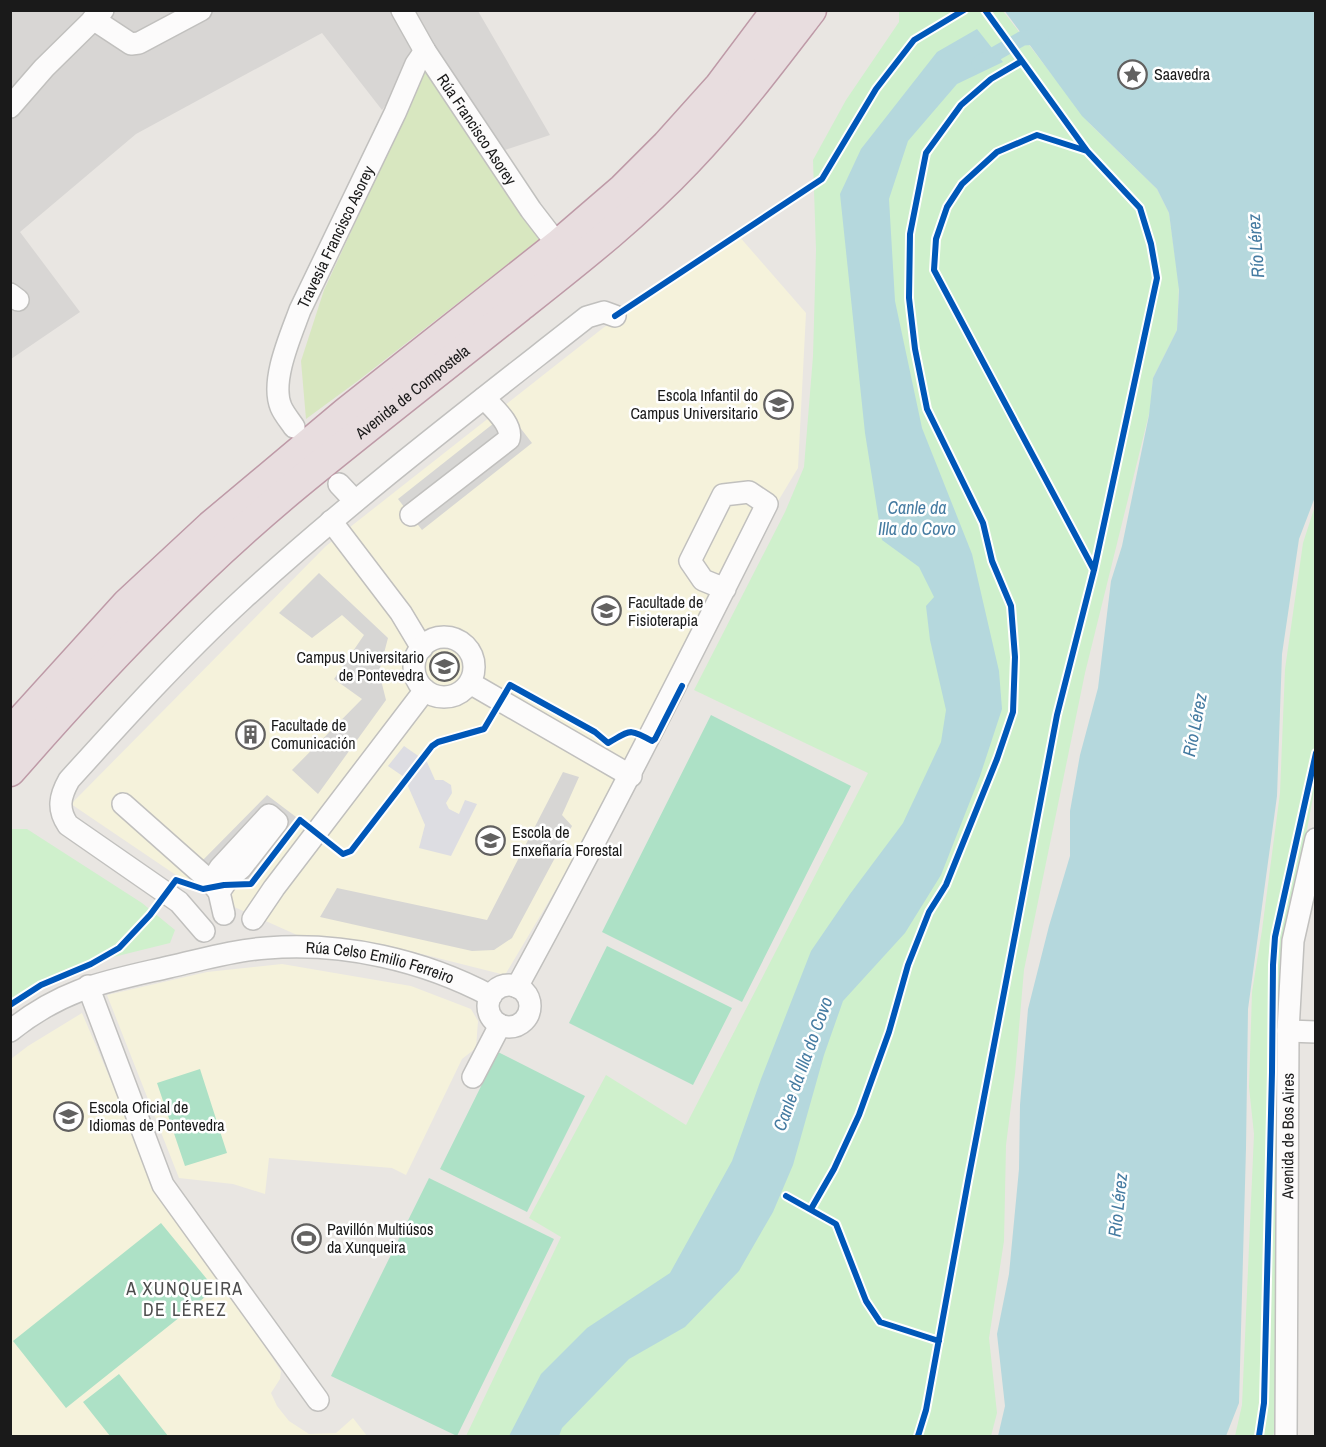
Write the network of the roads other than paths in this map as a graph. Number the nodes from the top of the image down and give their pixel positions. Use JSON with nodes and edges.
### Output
{"nodes":[{"id":1,"x":201,"y":10,"type":"edge"},
{"id":2,"x":402,"y":10,"type":"edge"},
{"id":3,"x":777,"y":10,"type":"edge"},
{"id":4,"x":811,"y":10,"type":"edge"},
{"id":5,"x":98,"y":15,"type":"edge"},
{"id":6,"x":425,"y":51,"type":"junction"},
{"id":7,"x":10,"y":107,"type":"edge"},
{"id":8,"x":558,"y":245,"type":"junction"},
{"id":9,"x":615,"y":316,"type":"dead end"},
{"id":10,"x":484,"y":398,"type":"junction"},
{"id":11,"x":294,"y":427,"type":"dead end"},
{"id":12,"x":339,"y":484,"type":"dead end"},
{"id":13,"x":355,"y":501,"type":"junction"},
{"id":14,"x":411,"y":515,"type":"dead end"},
{"id":15,"x":331,"y":520,"type":"junction"},
{"id":16,"x":724,"y":589,"type":"dead end"},
{"id":17,"x":422,"y":648,"type":"junction"},
{"id":18,"x":470,"y":683,"type":"junction"},
{"id":19,"x":424,"y":690,"type":"junction"},
{"id":20,"x":10,"y":733,"type":"edge"},
{"id":21,"x":10,"y":771,"type":"edge"},
{"id":22,"x":631,"y":776,"type":"junction"},
{"id":23,"x":123,"y":804,"type":"dead end"},
{"id":24,"x":1316,"y":839,"type":"edge"},
{"id":25,"x":224,"y":914,"type":"junction"},
{"id":26,"x":254,"y":919,"type":"junction"},
{"id":27,"x":204,"y":931,"type":"junction"},
{"id":28,"x":266,"y":948,"type":"junction"},
{"id":29,"x":203,"y":960,"type":"junction"},
{"id":30,"x":88,"y":986,"type":"junction"},
{"id":31,"x":517,"y":987,"type":"junction"},
{"id":32,"x":491,"y":996,"type":"junction"},
{"id":33,"x":500,"y":1025,"type":"junction"},
{"id":34,"x":10,"y":1031,"type":"edge"},
{"id":35,"x":1288,"y":1031,"type":"junction"},
{"id":36,"x":1316,"y":1032,"type":"edge"},
{"id":37,"x":472,"y":1077,"type":"dead end"},
{"id":38,"x":318,"y":1400,"type":"dead end"},
{"id":39,"x":1286,"y":1437,"type":"edge"}],
"edges":[{"from":1,"to":5,"type":"street"},
{"from":2,"to":6,"type":"street","name":"Rúa Francisco Asorey"},
{"from":3,"to":8,"type":"highway","name":"Avenida de Compostela"},
{"from":4,"to":21,"type":"highway","name":"Avenida de Compostela"},
{"from":5,"to":7,"type":"street"},
{"from":6,"to":8,"type":"street","name":"Rúa Francisco Asorey"},
{"from":6,"to":11,"type":"street","name":"Travesía Francisco Asorey"},
{"from":8,"to":20,"type":"highway","name":"Avenida de Compostela"},
{"from":9,"to":10,"type":"street"},
{"from":10,"to":13,"type":"street"},
{"from":10,"to":14,"type":"street"},
{"from":12,"to":13,"type":"street"},
{"from":13,"to":15,"type":"street"},
{"from":15,"to":17,"type":"street"},
{"from":15,"to":27,"type":"street"},
{"from":16,"to":22,"type":"street"},
{"from":17,"to":18,"type":"street"},
{"from":17,"to":19,"type":"street"},
{"from":18,"to":19,"type":"street"},
{"from":18,"to":22,"type":"street"},
{"from":19,"to":26,"type":"street"},
{"from":22,"to":31,"type":"street"},
{"from":23,"to":25,"type":"street"},
{"from":24,"to":35,"type":"street","name":"Avenida de Bos Aires"},
{"from":25,"to":26,"type":"street"},
{"from":25,"to":27,"type":"street"},
{"from":26,"to":28,"type":"street"},
{"from":27,"to":29,"type":"street"},
{"from":28,"to":29,"type":"street","name":"Rúa Celso Emilio Ferreiro"},
{"from":28,"to":32,"type":"street","name":"Rúa Celso Emilio Ferreiro"},
{"from":29,"to":30,"type":"street","name":"Rúa Celso Emilio Ferreiro"},
{"from":30,"to":34,"type":"street","name":"Rúa Celso Emilio Ferreiro"},
{"from":30,"to":38,"type":"street"},
{"from":31,"to":32,"type":"street"},
{"from":31,"to":33,"type":"street"},
{"from":32,"to":33,"type":"street"},
{"from":33,"to":37,"type":"street"},
{"from":35,"to":36,"type":"street"},
{"from":35,"to":39,"type":"street","name":"Avenida de Bos Aires"}]}
